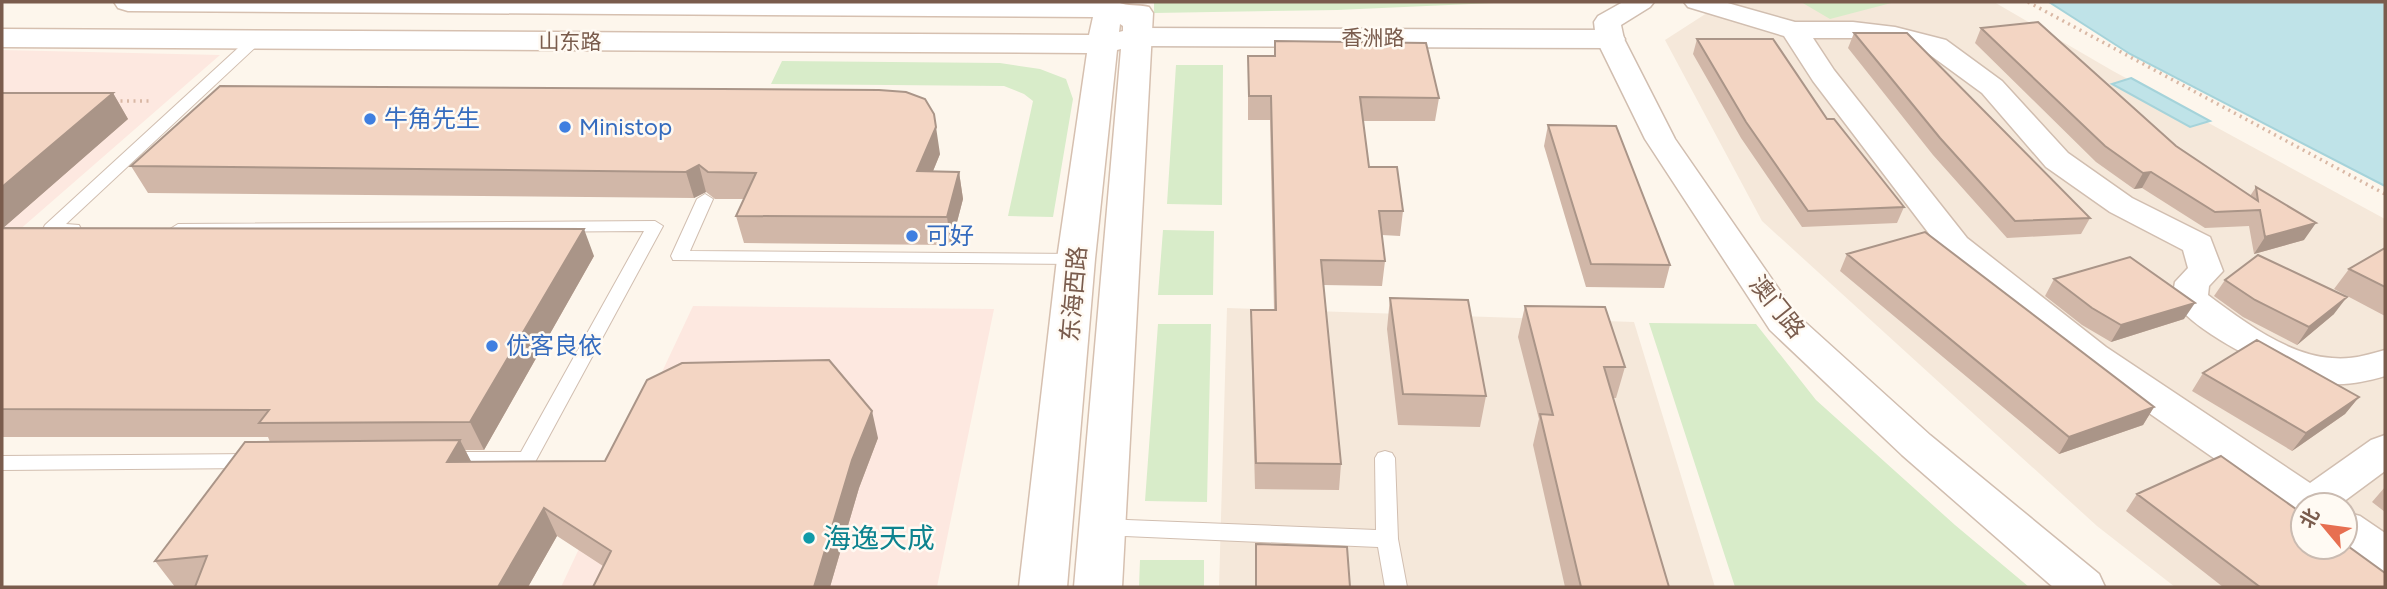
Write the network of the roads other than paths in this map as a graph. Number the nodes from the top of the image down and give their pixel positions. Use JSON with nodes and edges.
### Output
{"nodes":[{"id":1,"x":128,"y":2,"type":"edge"},
{"id":2,"x":1641,"y":2,"type":"edge"},
{"id":3,"x":1697,"y":2,"type":"edge"},
{"id":4,"x":1122,"y":19,"type":"edge"},
{"id":5,"x":1609,"y":30,"type":"junction"},
{"id":6,"x":1794,"y":30,"type":"junction"},
{"id":7,"x":2,"y":38,"type":"edge"},
{"id":8,"x":255,"y":40,"type":"junction"},
{"id":9,"x":705,"y":199,"type":"edge"},
{"id":10,"x":92,"y":229,"type":"edge"},
{"id":11,"x":161,"y":229,"type":"edge"},
{"id":12,"x":1076,"y":259,"type":"junction"},
{"id":13,"x":2385,"y":363,"type":"edge"},
{"id":14,"x":2385,"y":450,"type":"edge"},
{"id":15,"x":1385,"y":458,"type":"dead end"},
{"id":16,"x":431,"y":460,"type":"edge"},
{"id":17,"x":278,"y":461,"type":"edge"},
{"id":18,"x":2,"y":463,"type":"edge"},
{"id":19,"x":2291,"y":491,"type":"edge"},
{"id":20,"x":2331,"y":491,"type":"edge"},
{"id":21,"x":1102,"y":527,"type":"junction"},
{"id":22,"x":2359,"y":537,"type":"edge"},
{"id":23,"x":1387,"y":539,"type":"junction"},
{"id":24,"x":2385,"y":555,"type":"edge"},
{"id":25,"x":1043,"y":587,"type":"edge"},
{"id":26,"x":1098,"y":587,"type":"edge"},
{"id":27,"x":1396,"y":587,"type":"edge"},
{"id":28,"x":2083,"y":587,"type":"edge"}],
"edges":[{"from":1,"to":4,"type":"main road","name":"山东路"},
{"from":2,"to":5,"type":"street"},
{"from":3,"to":6,"type":"street"},
{"from":4,"to":5,"type":"main road","name":"香洲路"},
{"from":4,"to":8,"type":"main road","name":"山东路"},
{"from":4,"to":12,"type":"main road","name":"东海西路"},
{"from":4,"to":21,"type":"main road","name":"东海西路"},
{"from":5,"to":28,"type":"street","name":"澳门路"},
{"from":6,"to":13,"type":"street"},
{"from":6,"to":19,"type":"street"},
{"from":7,"to":8,"type":"main road","name":"山东路"},
{"from":8,"to":10,"type":"lane"},
{"from":9,"to":12,"type":"lane"},
{"from":11,"to":16,"type":"lane"},
{"from":12,"to":25,"type":"main road","name":"东海西路"},
{"from":14,"to":20,"type":"street"},
{"from":15,"to":23,"type":"lane"},
{"from":17,"to":18,"type":"lane"},
{"from":21,"to":23,"type":"lane"},
{"from":21,"to":26,"type":"main road","name":"东海西路"},
{"from":22,"to":24,"type":"street"},
{"from":23,"to":27,"type":"lane"}]}
